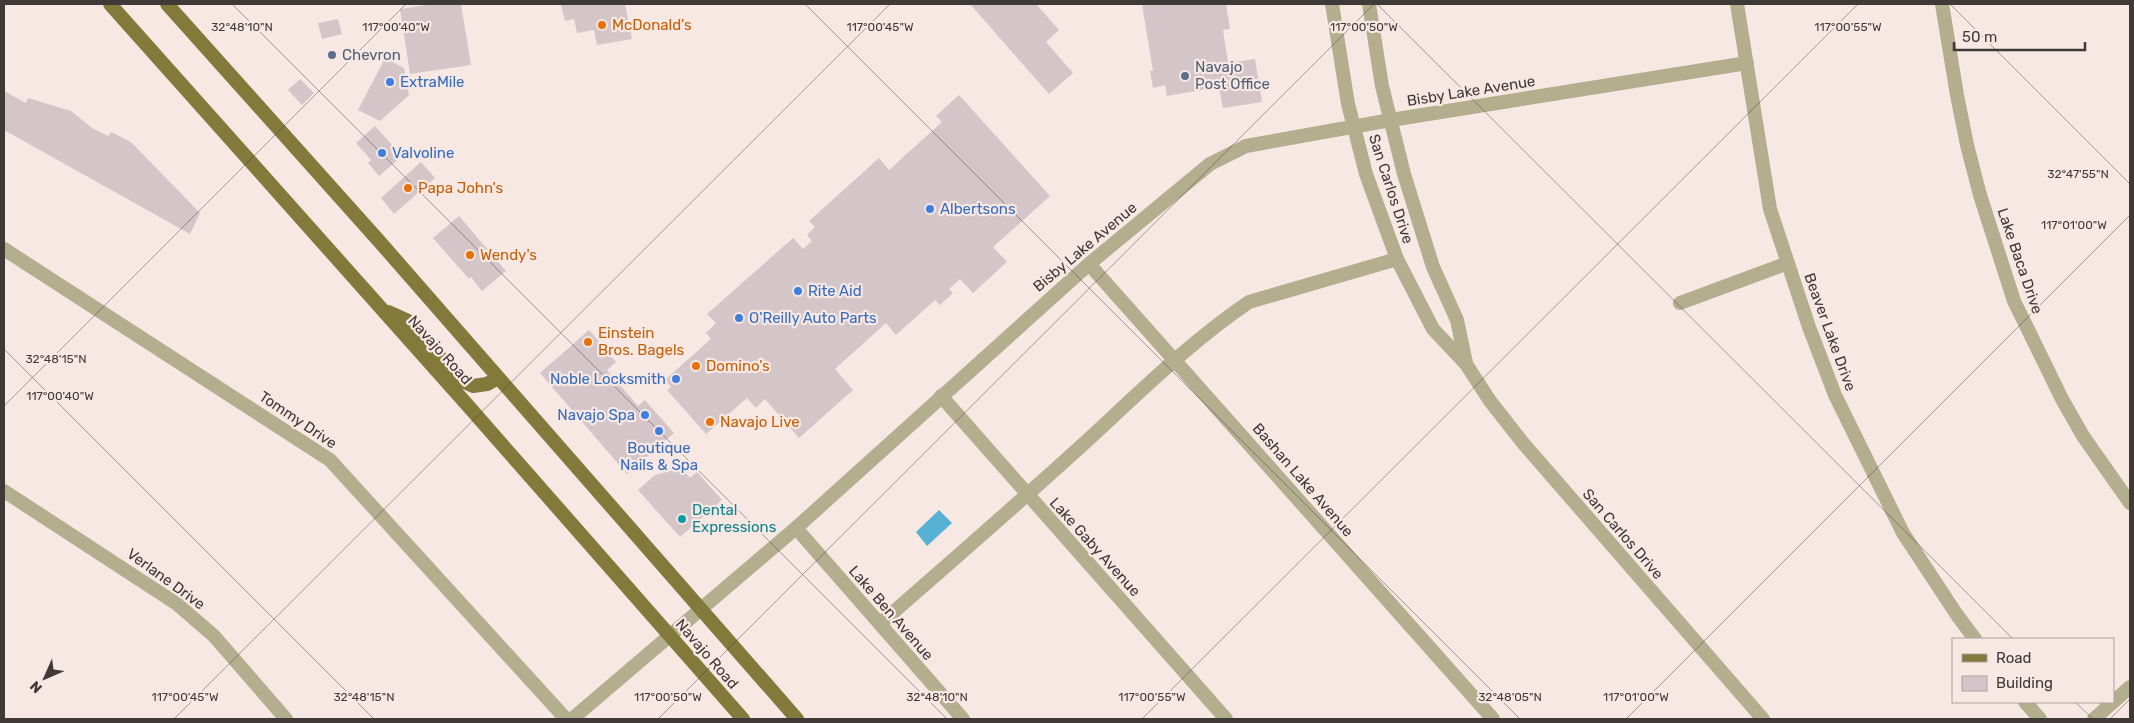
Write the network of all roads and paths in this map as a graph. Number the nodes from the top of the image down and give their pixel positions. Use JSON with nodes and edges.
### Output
{"nodes":[{"id":1,"x":110,"y":4,"type":"edge"},
{"id":2,"x":167,"y":4,"type":"edge"},
{"id":3,"x":1332,"y":4,"type":"edge"},
{"id":4,"x":1369,"y":4,"type":"edge"},
{"id":5,"x":1737,"y":4,"type":"edge"},
{"id":6,"x":1942,"y":4,"type":"edge"},
{"id":7,"x":1747,"y":63,"type":"junction"},
{"id":8,"x":1391,"y":120,"type":"junction"},
{"id":9,"x":1354,"y":126,"type":"junction"},
{"id":10,"x":4,"y":249,"type":"edge"},
{"id":11,"x":1397,"y":259,"type":"junction"},
{"id":12,"x":1788,"y":263,"type":"junction"},
{"id":13,"x":1089,"y":264,"type":"junction"},
{"id":14,"x":1680,"y":303,"type":"dead end"},
{"id":15,"x":383,"y":310,"type":"junction"},
{"id":16,"x":1176,"y":360,"type":"junction"},
{"id":17,"x":1466,"y":364,"type":"junction"},
{"id":18,"x":498,"y":378,"type":"junction"},
{"id":19,"x":940,"y":396,"type":"junction"},
{"id":20,"x":4,"y":491,"type":"edge"},
{"id":21,"x":1027,"y":496,"type":"junction"},
{"id":22,"x":2130,"y":503,"type":"edge"},
{"id":23,"x":796,"y":528,"type":"junction"},
{"id":24,"x":701,"y":609,"type":"junction"},
{"id":25,"x":880,"y":624,"type":"junction"},
{"id":26,"x":669,"y":635,"type":"junction"},
{"id":27,"x":1975,"y":638,"type":"edge"},
{"id":28,"x":2130,"y":687,"type":"edge"},
{"id":29,"x":2114,"y":701,"type":"edge"},
{"id":30,"x":2026,"y":703,"type":"edge"},
{"id":31,"x":2112,"y":703,"type":"edge"},
{"id":32,"x":286,"y":719,"type":"edge"},
{"id":33,"x":566,"y":719,"type":"edge"},
{"id":34,"x":572,"y":719,"type":"edge"},
{"id":35,"x":743,"y":719,"type":"edge"},
{"id":36,"x":797,"y":719,"type":"edge"},
{"id":37,"x":963,"y":719,"type":"edge"},
{"id":38,"x":1226,"y":719,"type":"edge"},
{"id":39,"x":1492,"y":719,"type":"edge"},
{"id":40,"x":1763,"y":719,"type":"edge"},
{"id":41,"x":2040,"y":719,"type":"edge"},
{"id":42,"x":2094,"y":719,"type":"edge"}],
"edges":[{"from":1,"to":15,"type":"main road","name":"Navajo Road"},
{"from":2,"to":18,"type":"main road","name":"Navajo Road"},
{"from":3,"to":9,"type":"street","name":"San Carlos Drive"},
{"from":4,"to":8,"type":"street","name":"San Carlos Drive"},
{"from":5,"to":7,"type":"street","name":"Beaver Lake Drive"},
{"from":6,"to":22,"type":"street","name":"Lake Baca Drive"},
{"from":7,"to":8,"type":"street","name":"Bisby Lake Avenue"},
{"from":7,"to":12,"type":"street","name":"Beaver Lake Drive"},
{"from":8,"to":9,"type":"street","name":"Bisby Lake Avenue"},
{"from":8,"to":17,"type":"street","name":"San Carlos Drive"},
{"from":9,"to":11,"type":"street","name":"San Carlos Drive"},
{"from":9,"to":13,"type":"street","name":"Bisby Lake Avenue"},
{"from":10,"to":33,"type":"street","name":"Tommy Drive"},
{"from":11,"to":16,"type":"street"},
{"from":11,"to":17,"type":"street","name":"San Carlos Drive"},
{"from":12,"to":14,"type":"street"},
{"from":12,"to":27,"type":"street","name":"Beaver Lake Drive"},
{"from":13,"to":16,"type":"street","name":"Bashan Lake Avenue"},
{"from":13,"to":19,"type":"street","name":"Bisby Lake Avenue"},
{"from":15,"to":18,"type":"main road"},
{"from":15,"to":26,"type":"main road","name":"Navajo Road"},
{"from":16,"to":21,"type":"street"},
{"from":16,"to":39,"type":"street","name":"Bashan Lake Avenue"},
{"from":17,"to":40,"type":"street","name":"San Carlos Drive"},
{"from":18,"to":24,"type":"main road","name":"Navajo Road"},
{"from":19,"to":21,"type":"street","name":"Lake Gaby Avenue"},
{"from":19,"to":23,"type":"street","name":"Bisby Lake Avenue"},
{"from":20,"to":32,"type":"street","name":"Verlane Drive"},
{"from":21,"to":25,"type":"street"},
{"from":21,"to":38,"type":"street","name":"Lake Gaby Avenue"},
{"from":23,"to":24,"type":"street","name":"Bisby Lake Avenue"},
{"from":23,"to":25,"type":"street","name":"Lake Ben Avenue"},
{"from":24,"to":26,"type":"street","name":"Bisby Lake Avenue"},
{"from":24,"to":36,"type":"main road","name":"Navajo Road"},
{"from":25,"to":37,"type":"street","name":"Lake Ben Avenue"},
{"from":26,"to":34,"type":"street","name":"Bisby Lake Avenue"},
{"from":26,"to":35,"type":"main road","name":"Navajo Road"},
{"from":28,"to":29,"type":"street"},
{"from":30,"to":41,"type":"street"},
{"from":31,"to":42,"type":"street"}]}
